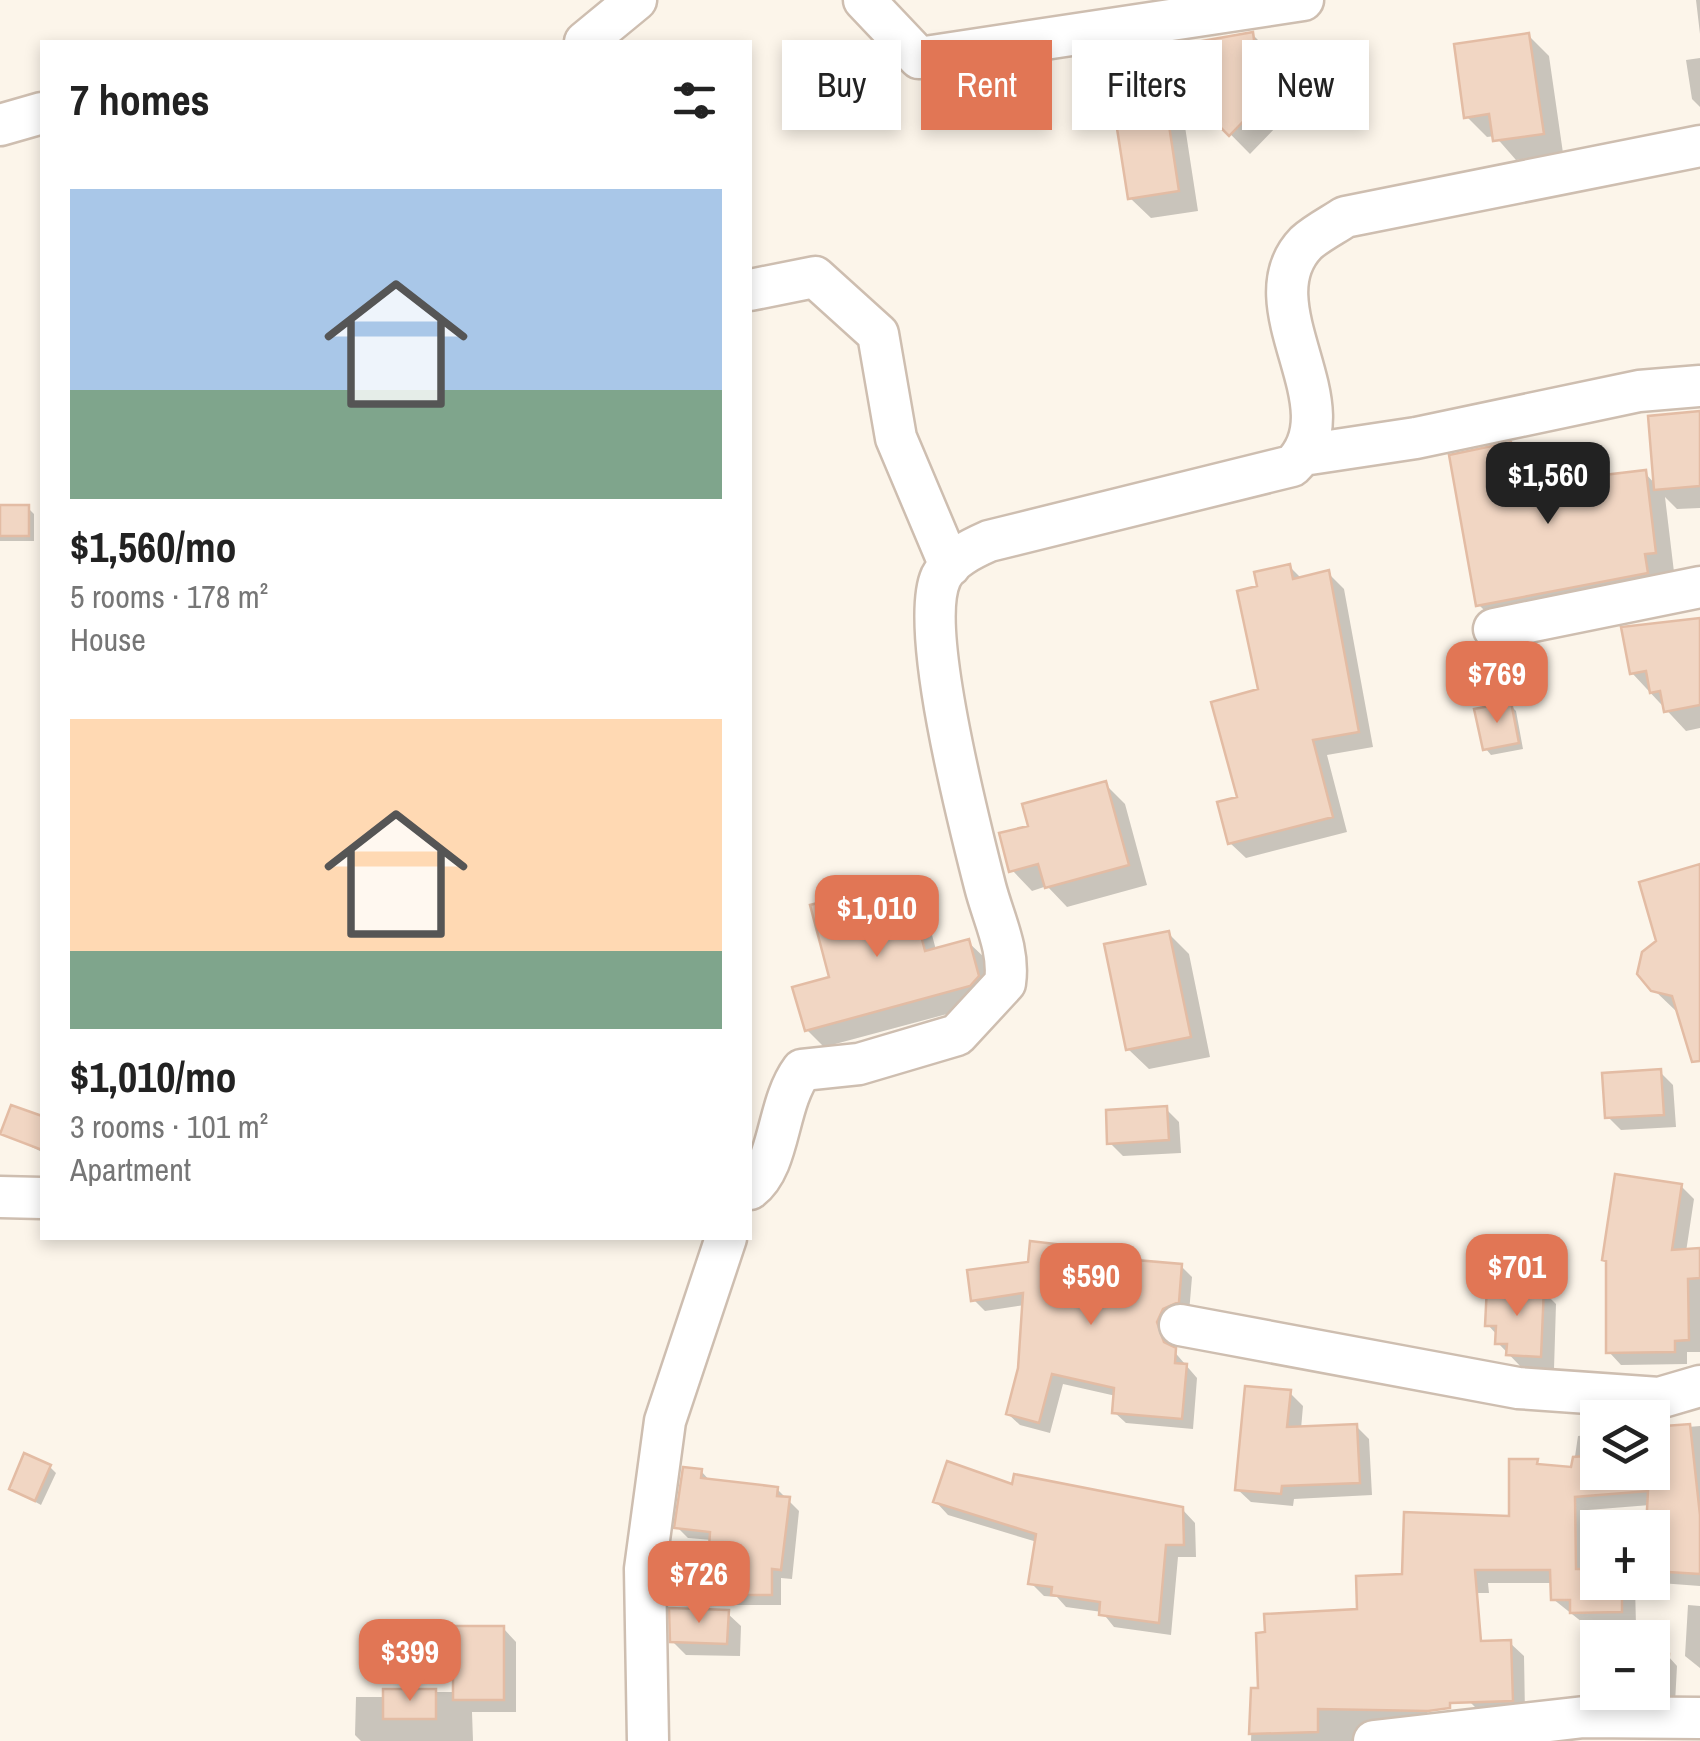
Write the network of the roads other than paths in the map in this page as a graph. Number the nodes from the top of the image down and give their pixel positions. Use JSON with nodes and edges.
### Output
{"nodes":[{"id":1,"x":636,"y":0,"type":"edge"},
{"id":2,"x":864,"y":0,"type":"edge"},
{"id":3,"x":1303,"y":0,"type":"edge"},
{"id":4,"x":586,"y":40,"type":"edge"},
{"id":5,"x":40,"y":113,"type":"edge"},
{"id":6,"x":0,"y":125,"type":"edge"},
{"id":7,"x":1700,"y":146,"type":"edge"},
{"id":8,"x":752,"y":290,"type":"edge"},
{"id":9,"x":1700,"y":386,"type":"edge"},
{"id":10,"x":1304,"y":455,"type":"junction"},
{"id":11,"x":950,"y":566,"type":"junction"},
{"id":12,"x":1700,"y":587,"type":"edge"},
{"id":13,"x":1494,"y":629,"type":"dead end"},
{"id":14,"x":752,"y":1186,"type":"edge"},
{"id":15,"x":0,"y":1197,"type":"edge"},
{"id":16,"x":40,"y":1198,"type":"edge"},
{"id":17,"x":725,"y":1240,"type":"edge"},
{"id":18,"x":1180,"y":1325,"type":"dead end"},
{"id":19,"x":1700,"y":1386,"type":"edge"},
{"id":20,"x":1700,"y":1718,"type":"edge"},
{"id":21,"x":648,"y":1741,"type":"edge"},
{"id":22,"x":1374,"y":1741,"type":"edge"}],
"edges":[{"from":1,"to":4,"type":"street"},
{"from":2,"to":3,"type":"street"},
{"from":5,"to":6,"type":"street"},
{"from":7,"to":10,"type":"street"},
{"from":8,"to":11,"type":"street"},
{"from":9,"to":10,"type":"street"},
{"from":10,"to":11,"type":"street"},
{"from":11,"to":14,"type":"street"},
{"from":12,"to":13,"type":"street"},
{"from":15,"to":16,"type":"street"},
{"from":17,"to":21,"type":"street"},
{"from":18,"to":19,"type":"street"},
{"from":20,"to":22,"type":"street"}]}
